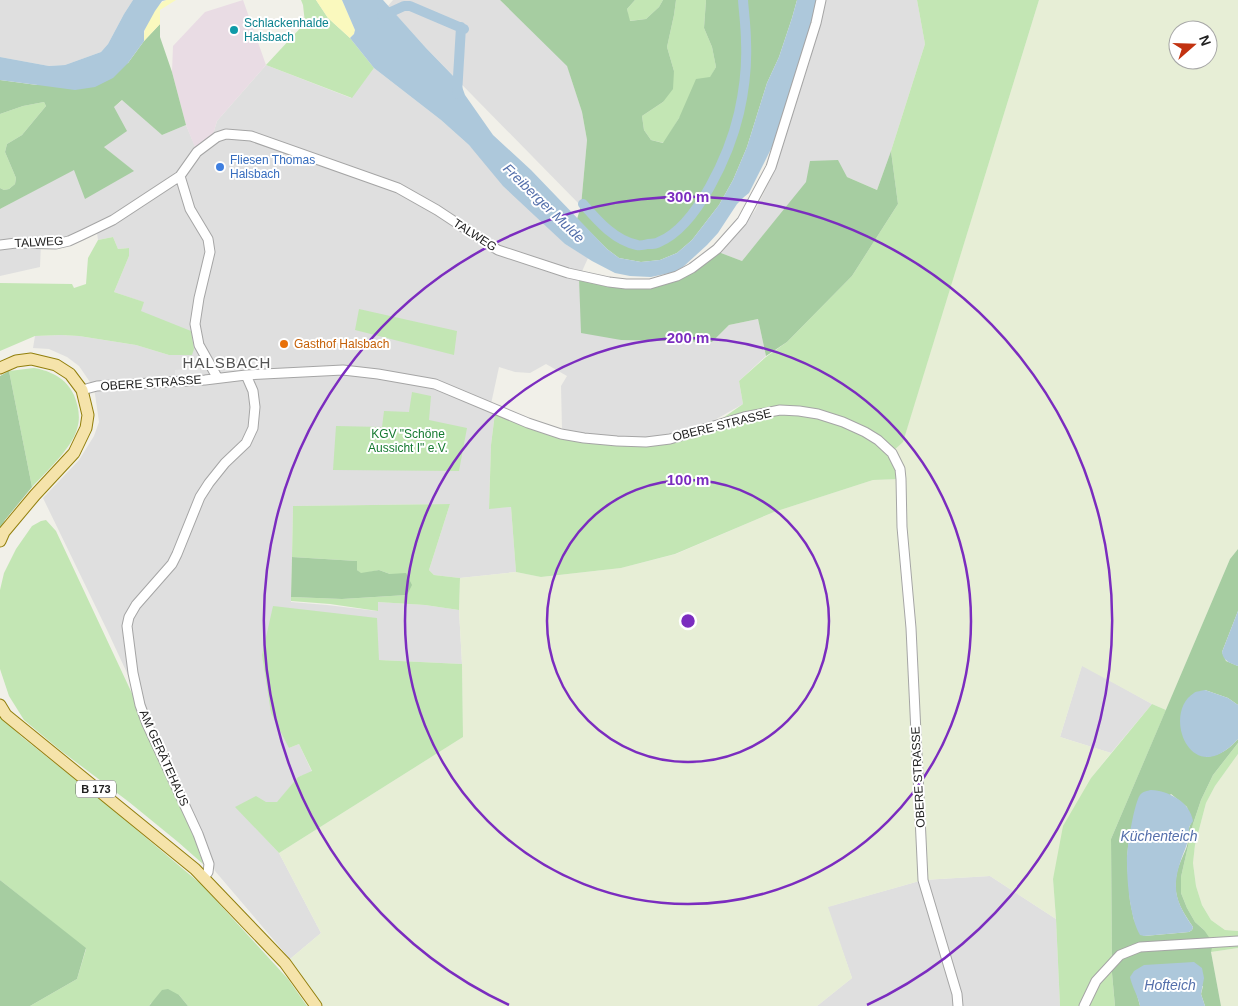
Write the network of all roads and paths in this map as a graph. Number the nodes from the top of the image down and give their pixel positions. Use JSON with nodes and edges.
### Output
{"nodes":[{"id":1,"x":821,"y":0,"type":"edge"},
{"id":2,"x":180,"y":176,"type":"junction"},
{"id":3,"x":0,"y":246,"type":"edge"},
{"id":4,"x":0,"y":368,"type":"edge"},
{"id":5,"x":246,"y":375,"type":"junction"},
{"id":6,"x":217,"y":377,"type":"junction"},
{"id":7,"x":82,"y":390,"type":"junction"},
{"id":8,"x":0,"y":541,"type":"edge"},
{"id":9,"x":0,"y":706,"type":"edge"},
{"id":10,"x":204,"y":878,"type":"junction"},
{"id":11,"x":1238,"y":941,"type":"edge"},
{"id":12,"x":316,"y":1006,"type":"edge"},
{"id":13,"x":958,"y":1006,"type":"edge"},
{"id":14,"x":1084,"y":1006,"type":"edge"}],
"edges":[{"from":1,"to":2,"type":"street","name":"TALWEG"},
{"from":2,"to":3,"type":"street","name":"TALWEG"},
{"from":2,"to":6,"type":"street"},
{"from":4,"to":7,"type":"main road"},
{"from":5,"to":6,"type":"street","name":"OBERE STRASSE"},
{"from":5,"to":10,"type":"street","name":"AM GERÄTEHAUS"},
{"from":5,"to":13,"type":"street","name":"OBERE STRASSE"},
{"from":6,"to":7,"type":"street","name":"OBERE STRASSE"},
{"from":7,"to":8,"type":"main road"},
{"from":9,"to":10,"type":"main road","name":"B 173","number":"B 173"},
{"from":10,"to":12,"type":"main road","name":"B 173","number":"B 173"},
{"from":11,"to":14,"type":"street"}]}
